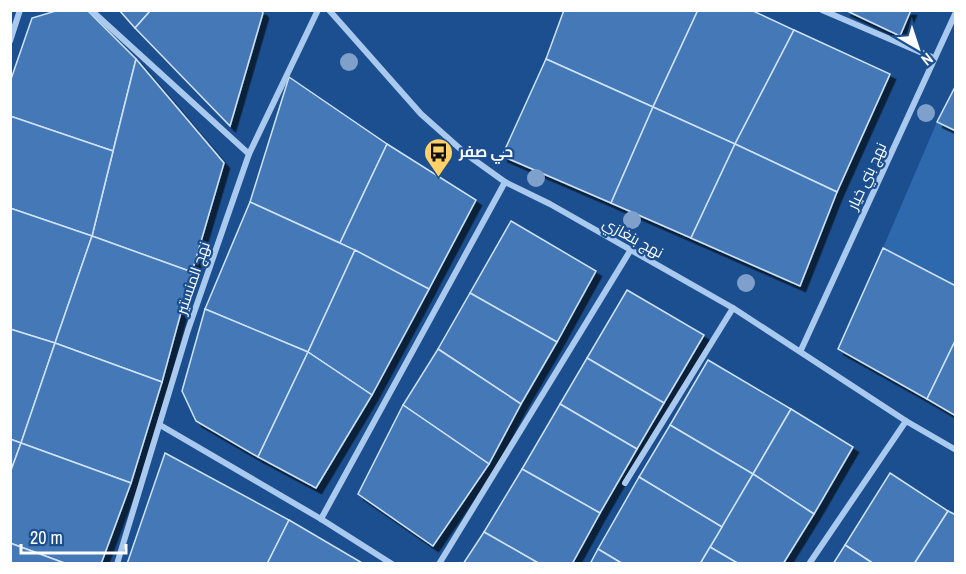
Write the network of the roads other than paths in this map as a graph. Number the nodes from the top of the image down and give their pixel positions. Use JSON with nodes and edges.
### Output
{"nodes":[{"id":1,"x":20,"y":10,"type":"edge"},
{"id":2,"x":91,"y":10,"type":"edge"},
{"id":3,"x":318,"y":10,"type":"edge"},
{"id":4,"x":329,"y":10,"type":"edge"},
{"id":5,"x":822,"y":10,"type":"edge"},
{"id":6,"x":956,"y":12,"type":"edge"},
{"id":7,"x":10,"y":41,"type":"edge"},
{"id":8,"x":934,"y":58,"type":"junction"},
{"id":9,"x":249,"y":154,"type":"junction"},
{"id":10,"x":505,"y":182,"type":"junction"},
{"id":11,"x":630,"y":251,"type":"junction"},
{"id":12,"x":734,"y":308,"type":"junction"},
{"id":13,"x":801,"y":350,"type":"junction"},
{"id":14,"x":906,"y":421,"type":"junction"},
{"id":15,"x":160,"y":425,"type":"junction"},
{"id":16,"x":956,"y":450,"type":"edge"},
{"id":17,"x":625,"y":483,"type":"dead end"},
{"id":18,"x":321,"y":519,"type":"junction"},
{"id":19,"x":117,"y":564,"type":"edge"},
{"id":20,"x":392,"y":564,"type":"edge"},
{"id":21,"x":439,"y":564,"type":"edge"},
{"id":22,"x":809,"y":564,"type":"edge"}],
"edges":[{"from":1,"to":7,"type":"street"},
{"from":2,"to":9,"type":"street"},
{"from":3,"to":9,"type":"street","name":"نهج المنستير"},
{"from":4,"to":10,"type":"street","name":"نهج بنغازي"},
{"from":5,"to":8,"type":"street"},
{"from":6,"to":8,"type":"street","name":"نهج بني خيار"},
{"from":8,"to":13,"type":"street","name":"نهج بني خيار"},
{"from":9,"to":15,"type":"street","name":"نهج المنستير"},
{"from":10,"to":11,"type":"street","name":"نهج بنغازي"},
{"from":10,"to":18,"type":"street"},
{"from":11,"to":12,"type":"street","name":"نهج بنغازي"},
{"from":11,"to":21,"type":"street"},
{"from":12,"to":13,"type":"street","name":"نهج بنغازي"},
{"from":12,"to":17,"type":"street"},
{"from":13,"to":14,"type":"street","name":"نهج بنغازي"},
{"from":14,"to":16,"type":"street","name":"نهج بنغازي"},
{"from":14,"to":22,"type":"street"},
{"from":15,"to":18,"type":"street"},
{"from":15,"to":19,"type":"street","name":"نهج المنستير"},
{"from":18,"to":20,"type":"street"}]}
